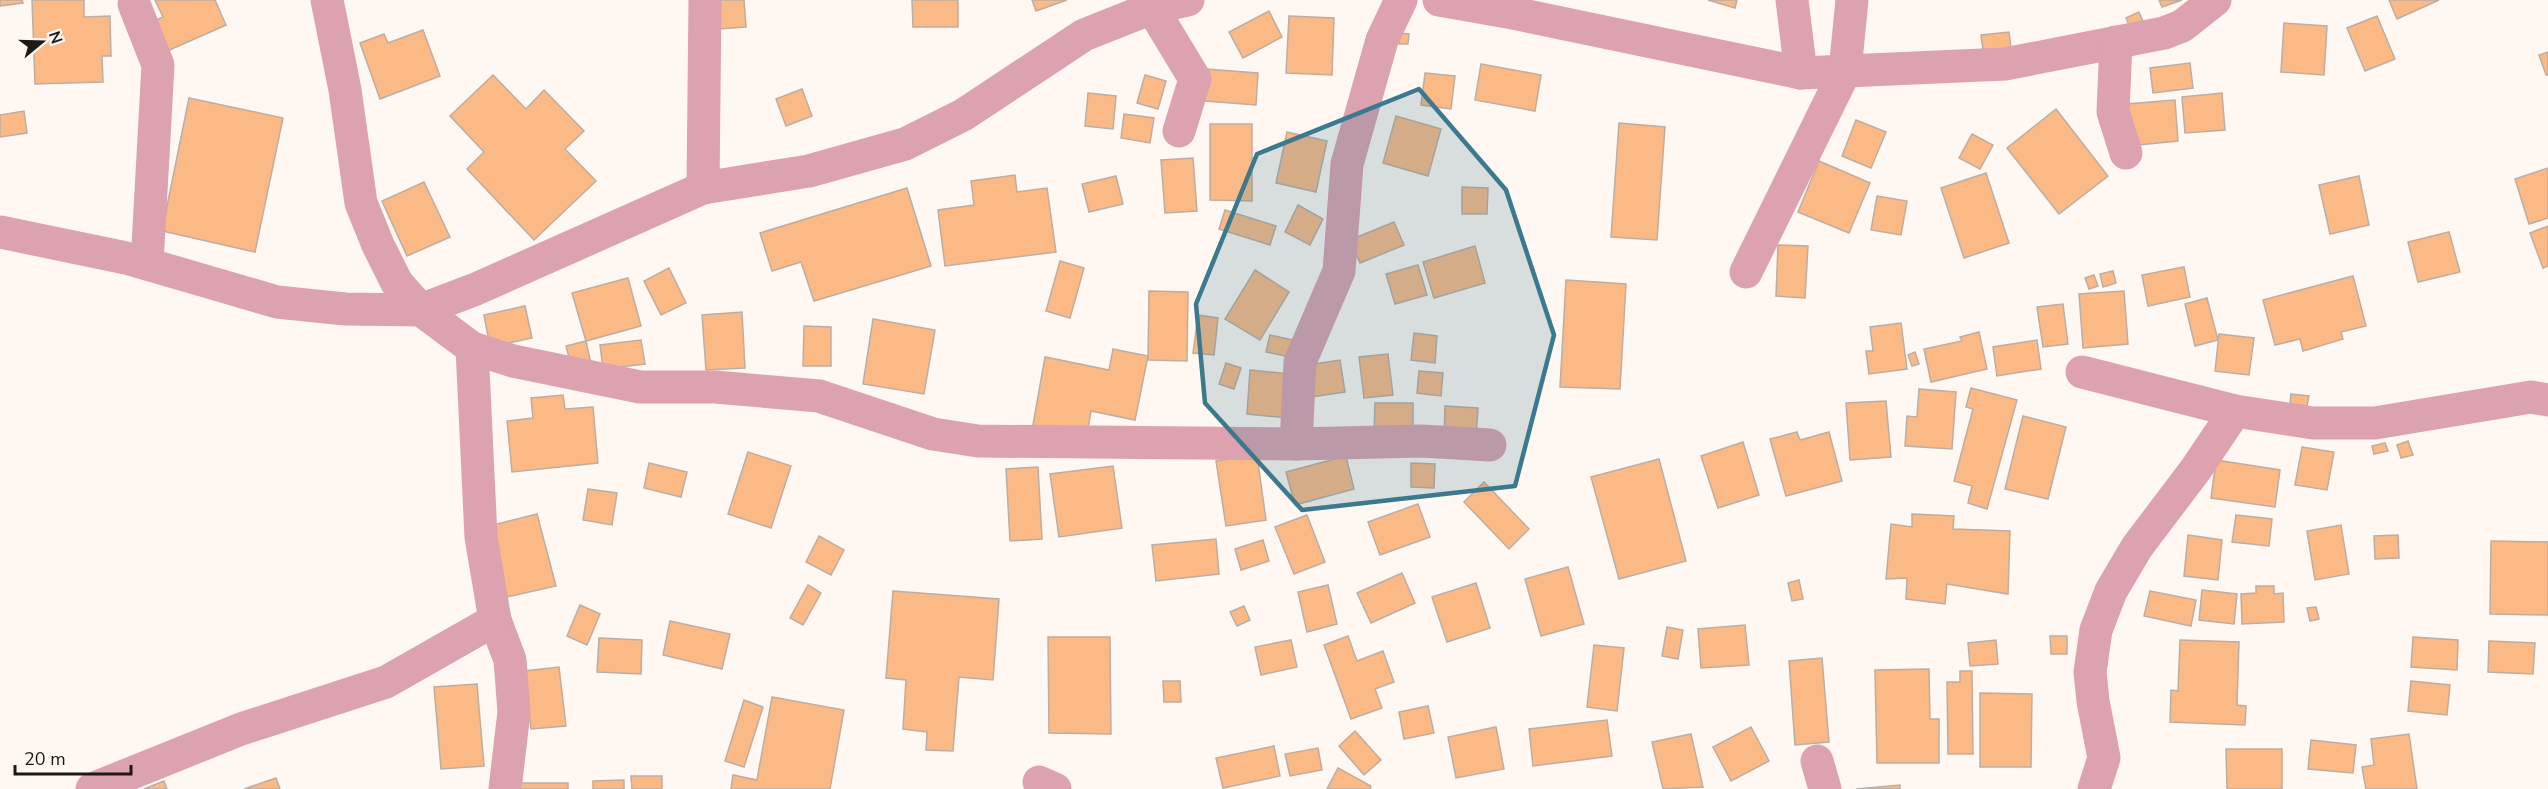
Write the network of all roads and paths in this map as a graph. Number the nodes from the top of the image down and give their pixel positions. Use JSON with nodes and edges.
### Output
{"nodes":[{"id":1,"x":327,"y":0,"type":"edge"},
{"id":2,"x":705,"y":0,"type":"edge"},
{"id":3,"x":1188,"y":0,"type":"edge"},
{"id":4,"x":1401,"y":0,"type":"edge"},
{"id":5,"x":1440,"y":0,"type":"edge"},
{"id":6,"x":1792,"y":0,"type":"edge"},
{"id":7,"x":1852,"y":0,"type":"edge"},
{"id":8,"x":2215,"y":0,"type":"edge"},
{"id":9,"x":134,"y":4,"type":"dead end"},
{"id":10,"x":1152,"y":8,"type":"junction"},
{"id":11,"x":2116,"y":42,"type":"junction"},
{"id":12,"x":1845,"y":71,"type":"junction"},
{"id":13,"x":1801,"y":73,"type":"junction"},
{"id":14,"x":1179,"y":131,"type":"dead end"},
{"id":15,"x":2126,"y":153,"type":"dead end"},
{"id":16,"x":703,"y":188,"type":"junction"},
{"id":17,"x":0,"y":232,"type":"edge"},
{"id":18,"x":147,"y":264,"type":"junction"},
{"id":19,"x":1746,"y":272,"type":"dead end"},
{"id":20,"x":421,"y":310,"type":"junction"},
{"id":21,"x":472,"y":348,"type":"junction"},
{"id":22,"x":2082,"y":372,"type":"dead end"},
{"id":23,"x":2548,"y":400,"type":"edge"},
{"id":24,"x":2235,"y":411,"type":"junction"},
{"id":25,"x":1296,"y":444,"type":"junction"},
{"id":26,"x":1490,"y":445,"type":"dead end"},
{"id":27,"x":495,"y":620,"type":"junction"},
{"id":28,"x":92,"y":789,"type":"edge"},
{"id":29,"x":505,"y":789,"type":"edge"},
{"id":30,"x":2094,"y":789,"type":"edge"}],
"edges":[{"from":1,"to":20,"type":"street"},
{"from":2,"to":16,"type":"street"},
{"from":3,"to":10,"type":"street"},
{"from":4,"to":25,"type":"street"},
{"from":5,"to":13,"type":"street"},
{"from":6,"to":13,"type":"street"},
{"from":7,"to":12,"type":"street"},
{"from":8,"to":11,"type":"street"},
{"from":9,"to":18,"type":"street"},
{"from":10,"to":14,"type":"street"},
{"from":10,"to":16,"type":"street"},
{"from":11,"to":12,"type":"street"},
{"from":11,"to":15,"type":"street"},
{"from":12,"to":13,"type":"street"},
{"from":12,"to":19,"type":"street"},
{"from":16,"to":20,"type":"street"},
{"from":17,"to":18,"type":"street"},
{"from":18,"to":20,"type":"street"},
{"from":20,"to":21,"type":"street"},
{"from":21,"to":25,"type":"street"},
{"from":21,"to":27,"type":"street"},
{"from":22,"to":24,"type":"street"},
{"from":23,"to":24,"type":"street"},
{"from":24,"to":30,"type":"street"},
{"from":25,"to":26,"type":"street"},
{"from":27,"to":28,"type":"street"},
{"from":27,"to":29,"type":"street"}]}
